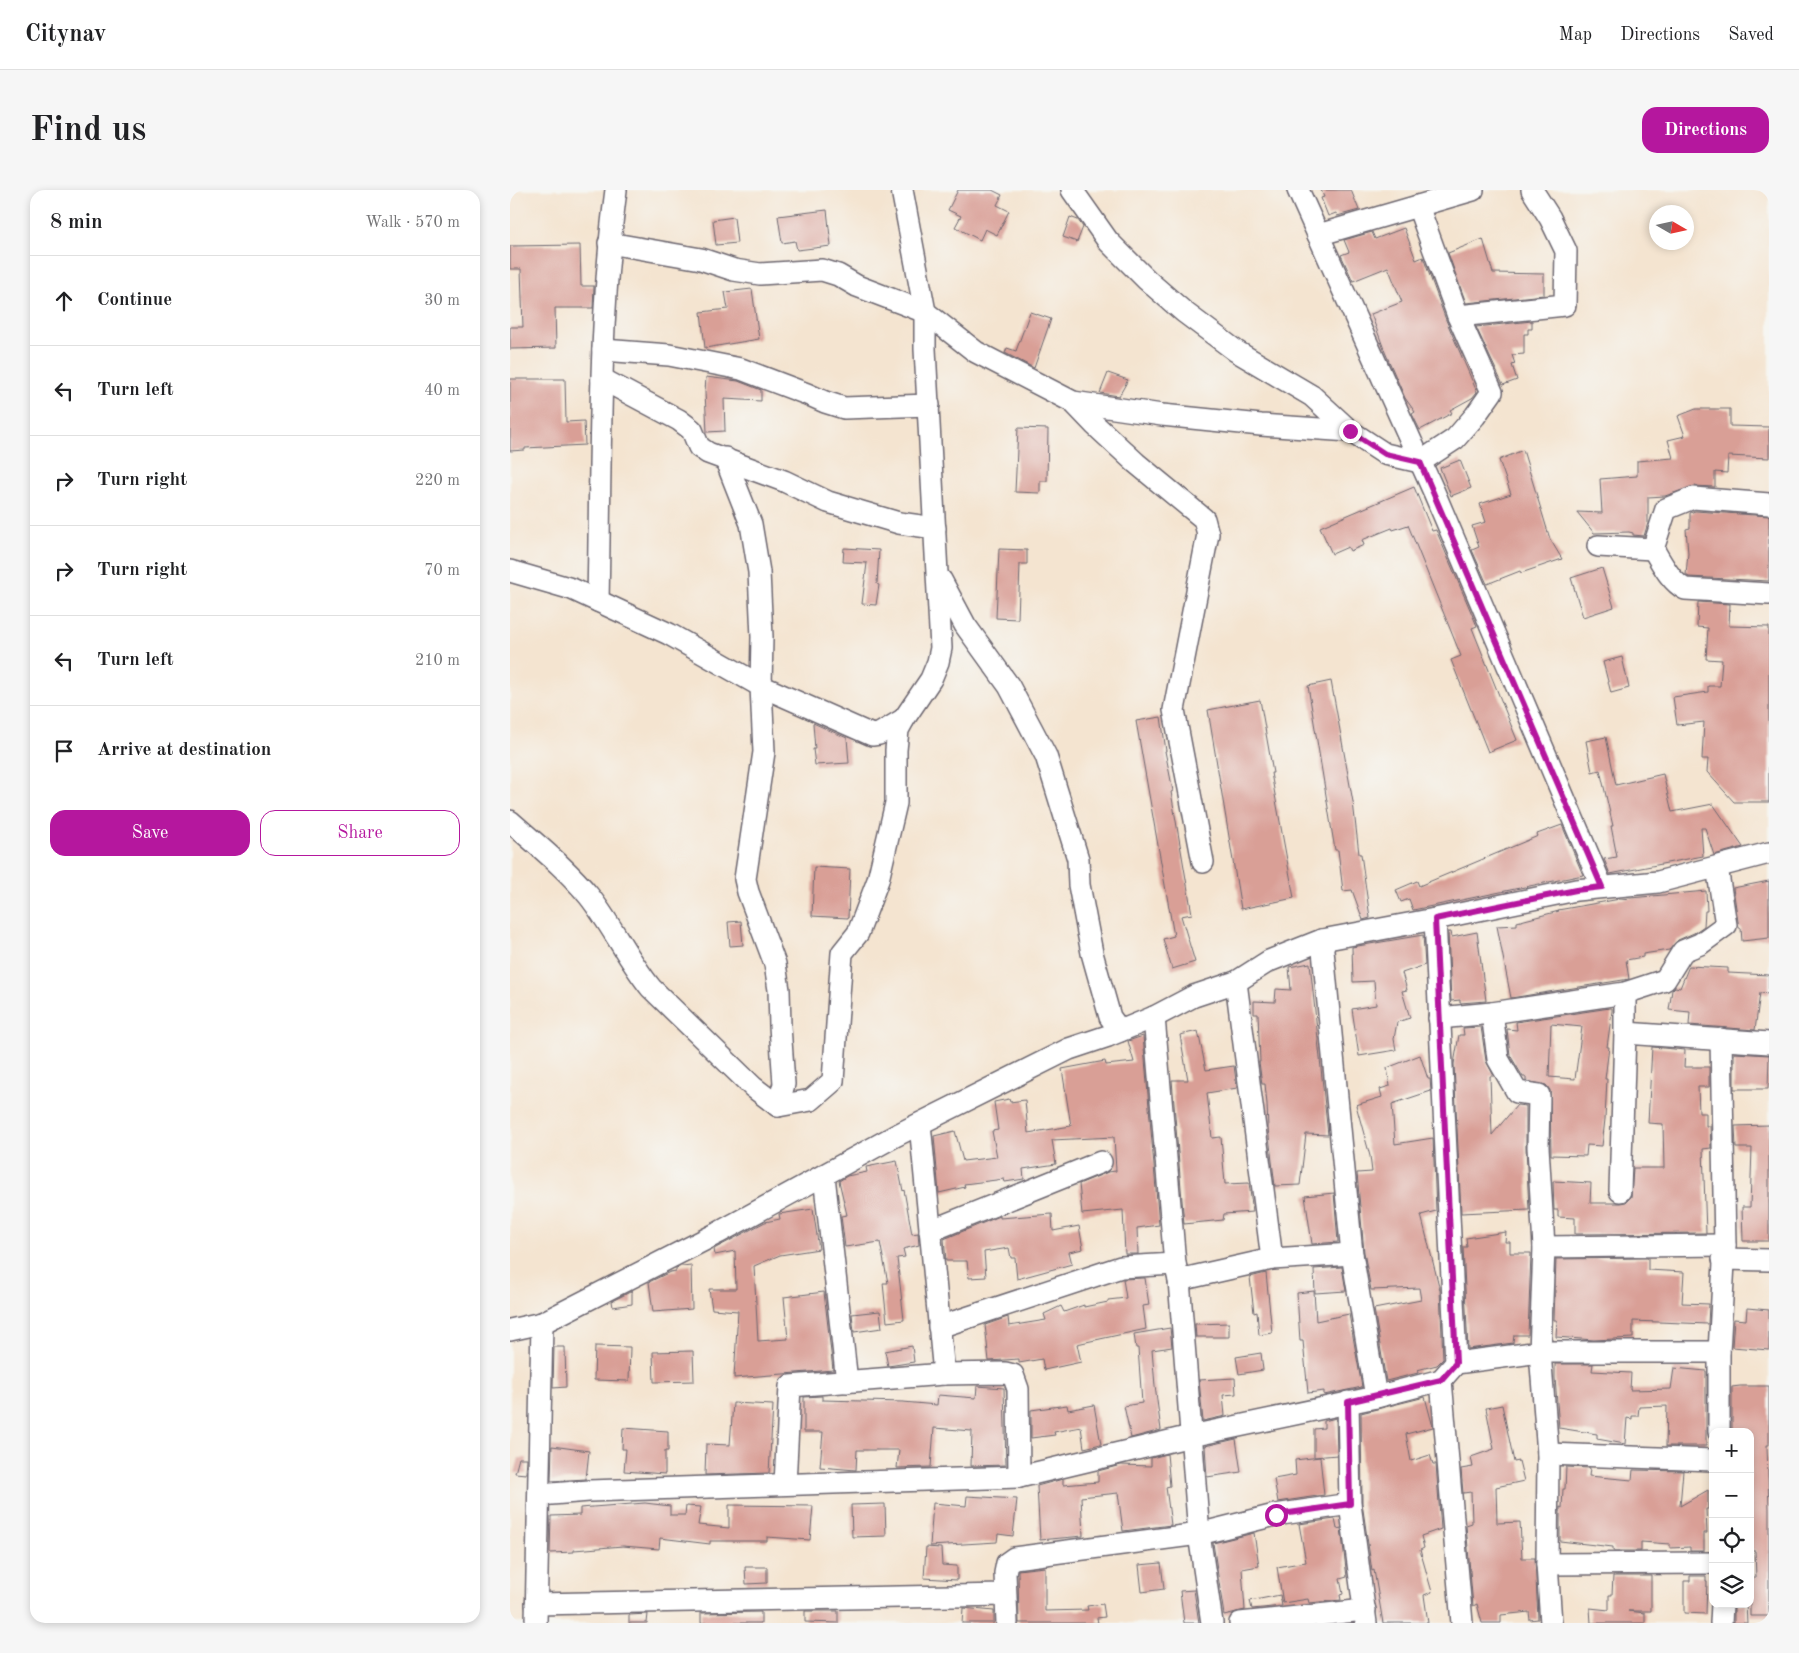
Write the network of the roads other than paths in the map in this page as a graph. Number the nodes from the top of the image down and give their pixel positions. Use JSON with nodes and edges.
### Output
{"nodes":[{"id":1,"x":616,"y":190,"type":"edge"},
{"id":2,"x":902,"y":190,"type":"edge"},
{"id":3,"x":1072,"y":190,"type":"edge"},
{"id":4,"x":1298,"y":190,"type":"edge"},
{"id":5,"x":1473,"y":190,"type":"edge"},
{"id":6,"x":1532,"y":190,"type":"edge"},
{"id":7,"x":1418,"y":206,"type":"junction"},
{"id":8,"x":1318,"y":235,"type":"junction"},
{"id":9,"x":609,"y":244,"type":"junction"},
{"id":10,"x":925,"y":312,"type":"junction"},
{"id":11,"x":1458,"y":316,"type":"junction"},
{"id":12,"x":603,"y":350,"type":"junction"},
{"id":13,"x":602,"y":380,"type":"junction"},
{"id":14,"x":1073,"y":402,"type":"junction"},
{"id":15,"x":929,"y":405,"type":"junction"},
{"id":16,"x":1350,"y":431,"type":"junction"},
{"id":17,"x":725,"y":458,"type":"junction"},
{"id":18,"x":1420,"y":462,"type":"junction"},
{"id":19,"x":1769,"y":504,"type":"edge"},
{"id":20,"x":935,"y":528,"type":"junction"},
{"id":21,"x":1598,"y":546,"type":"dead end"},
{"id":22,"x":1654,"y":549,"type":"junction"},
{"id":23,"x":510,"y":571,"type":"edge"},
{"id":24,"x":938,"y":573,"type":"junction"},
{"id":25,"x":1769,"y":594,"type":"edge"},
{"id":26,"x":598,"y":601,"type":"junction"},
{"id":27,"x":761,"y":686,"type":"junction"},
{"id":28,"x":904,"y":718,"type":"junction"},
{"id":29,"x":510,"y":822,"type":"edge"},
{"id":30,"x":1764,"y":854,"type":"edge"},
{"id":31,"x":1203,"y":862,"type":"dead end"},
{"id":32,"x":1717,"y":867,"type":"junction"},
{"id":33,"x":1602,"y":887,"type":"junction"},
{"id":34,"x":1435,"y":919,"type":"junction"},
{"id":35,"x":1322,"y":940,"type":"junction"},
{"id":36,"x":1236,"y":982,"type":"junction"},
{"id":37,"x":1625,"y":993,"type":"junction"},
{"id":38,"x":1492,"y":1013,"type":"junction"},
{"id":39,"x":1154,"y":1017,"type":"junction"},
{"id":40,"x":1439,"y":1018,"type":"junction"},
{"id":41,"x":1120,"y":1031,"type":"junction"},
{"id":42,"x":1625,"y":1033,"type":"junction"},
{"id":43,"x":1720,"y":1038,"type":"junction"},
{"id":44,"x":1769,"y":1043,"type":"edge"},
{"id":45,"x":778,"y":1106,"type":"junction"},
{"id":46,"x":920,"y":1124,"type":"junction"},
{"id":47,"x":1101,"y":1162,"type":"dead end"},
{"id":48,"x":824,"y":1176,"type":"junction"},
{"id":49,"x":1620,"y":1191,"type":"dead end"},
{"id":50,"x":930,"y":1231,"type":"junction"},
{"id":51,"x":1544,"y":1247,"type":"junction"},
{"id":52,"x":1724,"y":1252,"type":"junction"},
{"id":53,"x":1352,"y":1254,"type":"junction"},
{"id":54,"x":1272,"y":1258,"type":"junction"},
{"id":55,"x":1769,"y":1260,"type":"edge"},
{"id":56,"x":1177,"y":1272,"type":"junction"},
{"id":57,"x":542,"y":1323,"type":"junction"},
{"id":58,"x":939,"y":1327,"type":"junction"},
{"id":59,"x":510,"y":1330,"type":"edge"},
{"id":60,"x":1540,"y":1352,"type":"junction"},
{"id":61,"x":1719,"y":1352,"type":"junction"},
{"id":62,"x":1456,"y":1363,"type":"junction"},
{"id":63,"x":944,"y":1374,"type":"junction"},
{"id":64,"x":1441,"y":1380,"type":"junction"},
{"id":65,"x":847,"y":1382,"type":"junction"},
{"id":66,"x":1376,"y":1396,"type":"junction"},
{"id":67,"x":1348,"y":1402,"type":"junction"},
{"id":68,"x":1719,"y":1428,"type":"edge"},
{"id":69,"x":1191,"y":1436,"type":"junction"},
{"id":70,"x":1548,"y":1454,"type":"junction"},
{"id":71,"x":1709,"y":1460,"type":"edge"},
{"id":72,"x":1019,"y":1477,"type":"junction"},
{"id":73,"x":785,"y":1484,"type":"junction"},
{"id":74,"x":538,"y":1495,"type":"junction"},
{"id":75,"x":1350,"y":1504,"type":"junction"},
{"id":76,"x":1199,"y":1534,"type":"junction"},
{"id":77,"x":1709,"y":1563,"type":"edge"},
{"id":78,"x":1547,"y":1564,"type":"junction"},
{"id":79,"x":1005,"y":1595,"type":"junction"},
{"id":80,"x":1722,"y":1608,"type":"edge"},
{"id":81,"x":536,"y":1613,"type":"edge"},
{"id":82,"x":1366,"y":1616,"type":"edge"},
{"id":83,"x":1007,"y":1623,"type":"edge"},
{"id":84,"x":1212,"y":1623,"type":"edge"},
{"id":85,"x":1240,"y":1623,"type":"edge"},
{"id":86,"x":1462,"y":1623,"type":"edge"},
{"id":87,"x":1551,"y":1623,"type":"edge"},
{"id":88,"x":1721,"y":1623,"type":"edge"}],
"edges":[{"from":1,"to":9,"type":"street"},
{"from":2,"to":10,"type":"street"},
{"from":3,"to":16,"type":"street"},
{"from":4,"to":8,"type":"street"},
{"from":5,"to":7,"type":"street"},
{"from":6,"to":11,"type":"street"},
{"from":7,"to":8,"type":"street"},
{"from":7,"to":11,"type":"street"},
{"from":8,"to":18,"type":"street"},
{"from":9,"to":10,"type":"street"},
{"from":9,"to":12,"type":"street"},
{"from":10,"to":14,"type":"street"},
{"from":10,"to":15,"type":"street"},
{"from":11,"to":18,"type":"street"},
{"from":12,"to":13,"type":"street"},
{"from":12,"to":15,"type":"street"},
{"from":13,"to":17,"type":"street"},
{"from":13,"to":26,"type":"street"},
{"from":14,"to":16,"type":"street"},
{"from":14,"to":31,"type":"street"},
{"from":15,"to":20,"type":"street"},
{"from":16,"to":18,"type":"street"},
{"from":17,"to":20,"type":"street"},
{"from":17,"to":27,"type":"street"},
{"from":18,"to":33,"type":"street"},
{"from":19,"to":22,"type":"street"},
{"from":20,"to":24,"type":"street"},
{"from":21,"to":22,"type":"street"},
{"from":22,"to":25,"type":"street"},
{"from":23,"to":26,"type":"street"},
{"from":24,"to":28,"type":"street"},
{"from":24,"to":41,"type":"street"},
{"from":26,"to":27,"type":"street"},
{"from":27,"to":28,"type":"street"},
{"from":27,"to":45,"type":"street"},
{"from":28,"to":45,"type":"street"},
{"from":29,"to":45,"type":"street"},
{"from":30,"to":32,"type":"street"},
{"from":32,"to":33,"type":"street"},
{"from":32,"to":37,"type":"street"},
{"from":33,"to":34,"type":"street"},
{"from":34,"to":35,"type":"street"},
{"from":34,"to":40,"type":"street"},
{"from":35,"to":36,"type":"street"},
{"from":35,"to":53,"type":"street"},
{"from":36,"to":39,"type":"street"},
{"from":36,"to":54,"type":"street"},
{"from":37,"to":38,"type":"street"},
{"from":37,"to":42,"type":"street"},
{"from":38,"to":40,"type":"street"},
{"from":38,"to":51,"type":"street"},
{"from":39,"to":41,"type":"street"},
{"from":39,"to":56,"type":"street"},
{"from":40,"to":62,"type":"street"},
{"from":41,"to":46,"type":"street"},
{"from":42,"to":43,"type":"street"},
{"from":42,"to":49,"type":"street"},
{"from":43,"to":44,"type":"street"},
{"from":43,"to":52,"type":"street"},
{"from":46,"to":48,"type":"street"},
{"from":46,"to":50,"type":"street"},
{"from":47,"to":50,"type":"street"},
{"from":48,"to":57,"type":"street"},
{"from":48,"to":65,"type":"street"},
{"from":50,"to":58,"type":"street"},
{"from":51,"to":52,"type":"street"},
{"from":51,"to":60,"type":"street"},
{"from":52,"to":55,"type":"street"},
{"from":52,"to":61,"type":"street"},
{"from":53,"to":54,"type":"street"},
{"from":53,"to":66,"type":"street"},
{"from":54,"to":56,"type":"street"},
{"from":56,"to":58,"type":"street"},
{"from":56,"to":69,"type":"street"},
{"from":57,"to":59,"type":"street"},
{"from":57,"to":74,"type":"street"},
{"from":58,"to":63,"type":"street"},
{"from":60,"to":61,"type":"street"},
{"from":60,"to":62,"type":"street"},
{"from":60,"to":70,"type":"street"},
{"from":61,"to":68,"type":"street"},
{"from":62,"to":64,"type":"street"},
{"from":63,"to":65,"type":"street"},
{"from":63,"to":72,"type":"street"},
{"from":64,"to":66,"type":"street"},
{"from":64,"to":86,"type":"street"},
{"from":65,"to":73,"type":"street"},
{"from":66,"to":67,"type":"street"},
{"from":67,"to":69,"type":"street"},
{"from":67,"to":75,"type":"street"},
{"from":69,"to":72,"type":"street"},
{"from":69,"to":76,"type":"street"},
{"from":70,"to":71,"type":"street"},
{"from":70,"to":78,"type":"street"},
{"from":72,"to":73,"type":"street"},
{"from":73,"to":74,"type":"street"},
{"from":74,"to":81,"type":"street"},
{"from":75,"to":76,"type":"street"},
{"from":75,"to":82,"type":"street"},
{"from":76,"to":79,"type":"street"},
{"from":76,"to":84,"type":"street"},
{"from":77,"to":78,"type":"street"},
{"from":78,"to":87,"type":"street"},
{"from":79,"to":81,"type":"street"},
{"from":79,"to":83,"type":"street"},
{"from":80,"to":88,"type":"street"},
{"from":82,"to":85,"type":"street"}]}
